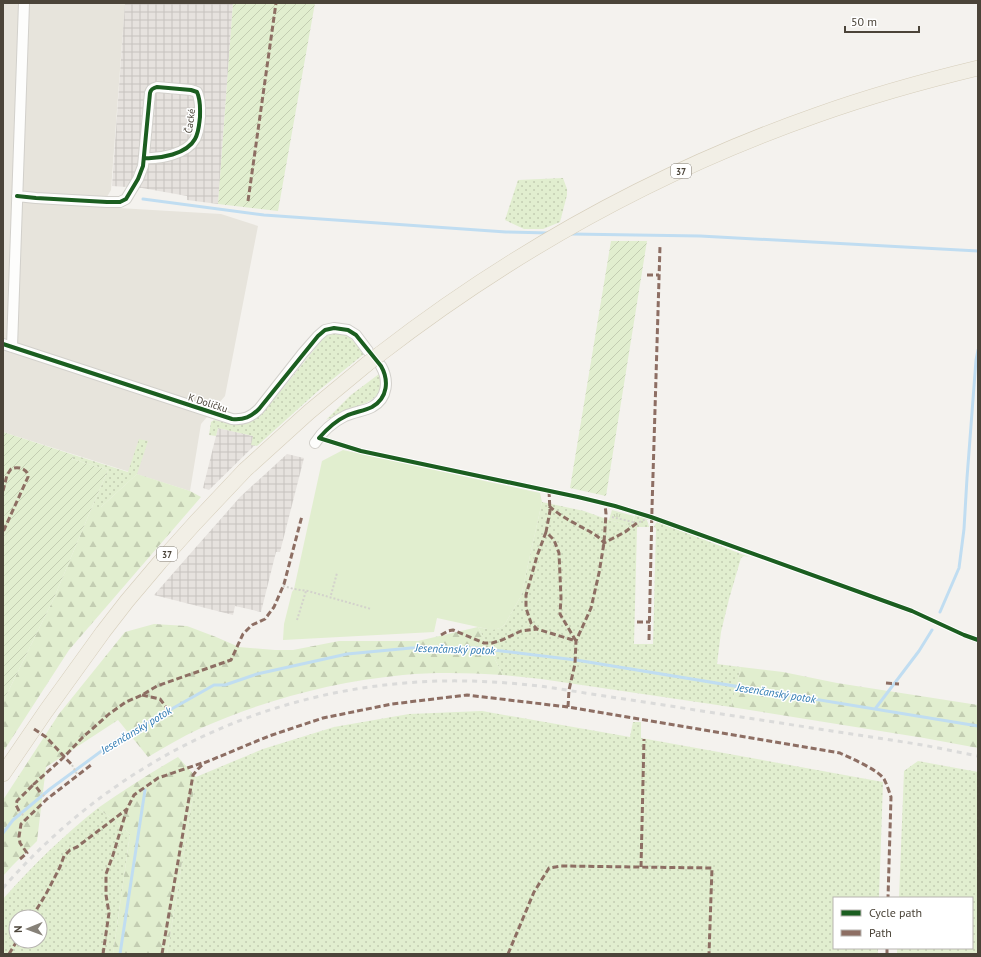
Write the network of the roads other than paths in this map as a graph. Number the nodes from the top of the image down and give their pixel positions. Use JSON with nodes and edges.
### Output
{"nodes":[{"id":1,"x":24,"y":3,"type":"edge"},
{"id":2,"x":978,"y":68,"type":"edge"},
{"id":3,"x":144,"y":158,"type":"junction"},
{"id":4,"x":17,"y":196,"type":"junction"},
{"id":5,"x":7,"y":345,"type":"edge"},
{"id":6,"x":374,"y":359,"type":"junction"},
{"id":7,"x":315,"y":443,"type":"dead end"},
{"id":8,"x":3,"y":774,"type":"edge"}],
"edges":[{"from":1,"to":4,"type":"street"},
{"from":2,"to":6,"type":"main road","number":"37"},
{"from":3,"to":3,"type":"street","name":"Čacké"},
{"from":3,"to":4,"type":"street","name":"Čacké"},
{"from":4,"to":5,"type":"street"},
{"from":5,"to":6,"type":"street","name":"K Dolíčku"},
{"from":6,"to":7,"type":"street","name":"K Dolíčku"},
{"from":6,"to":8,"type":"main road","number":"37"}]}
